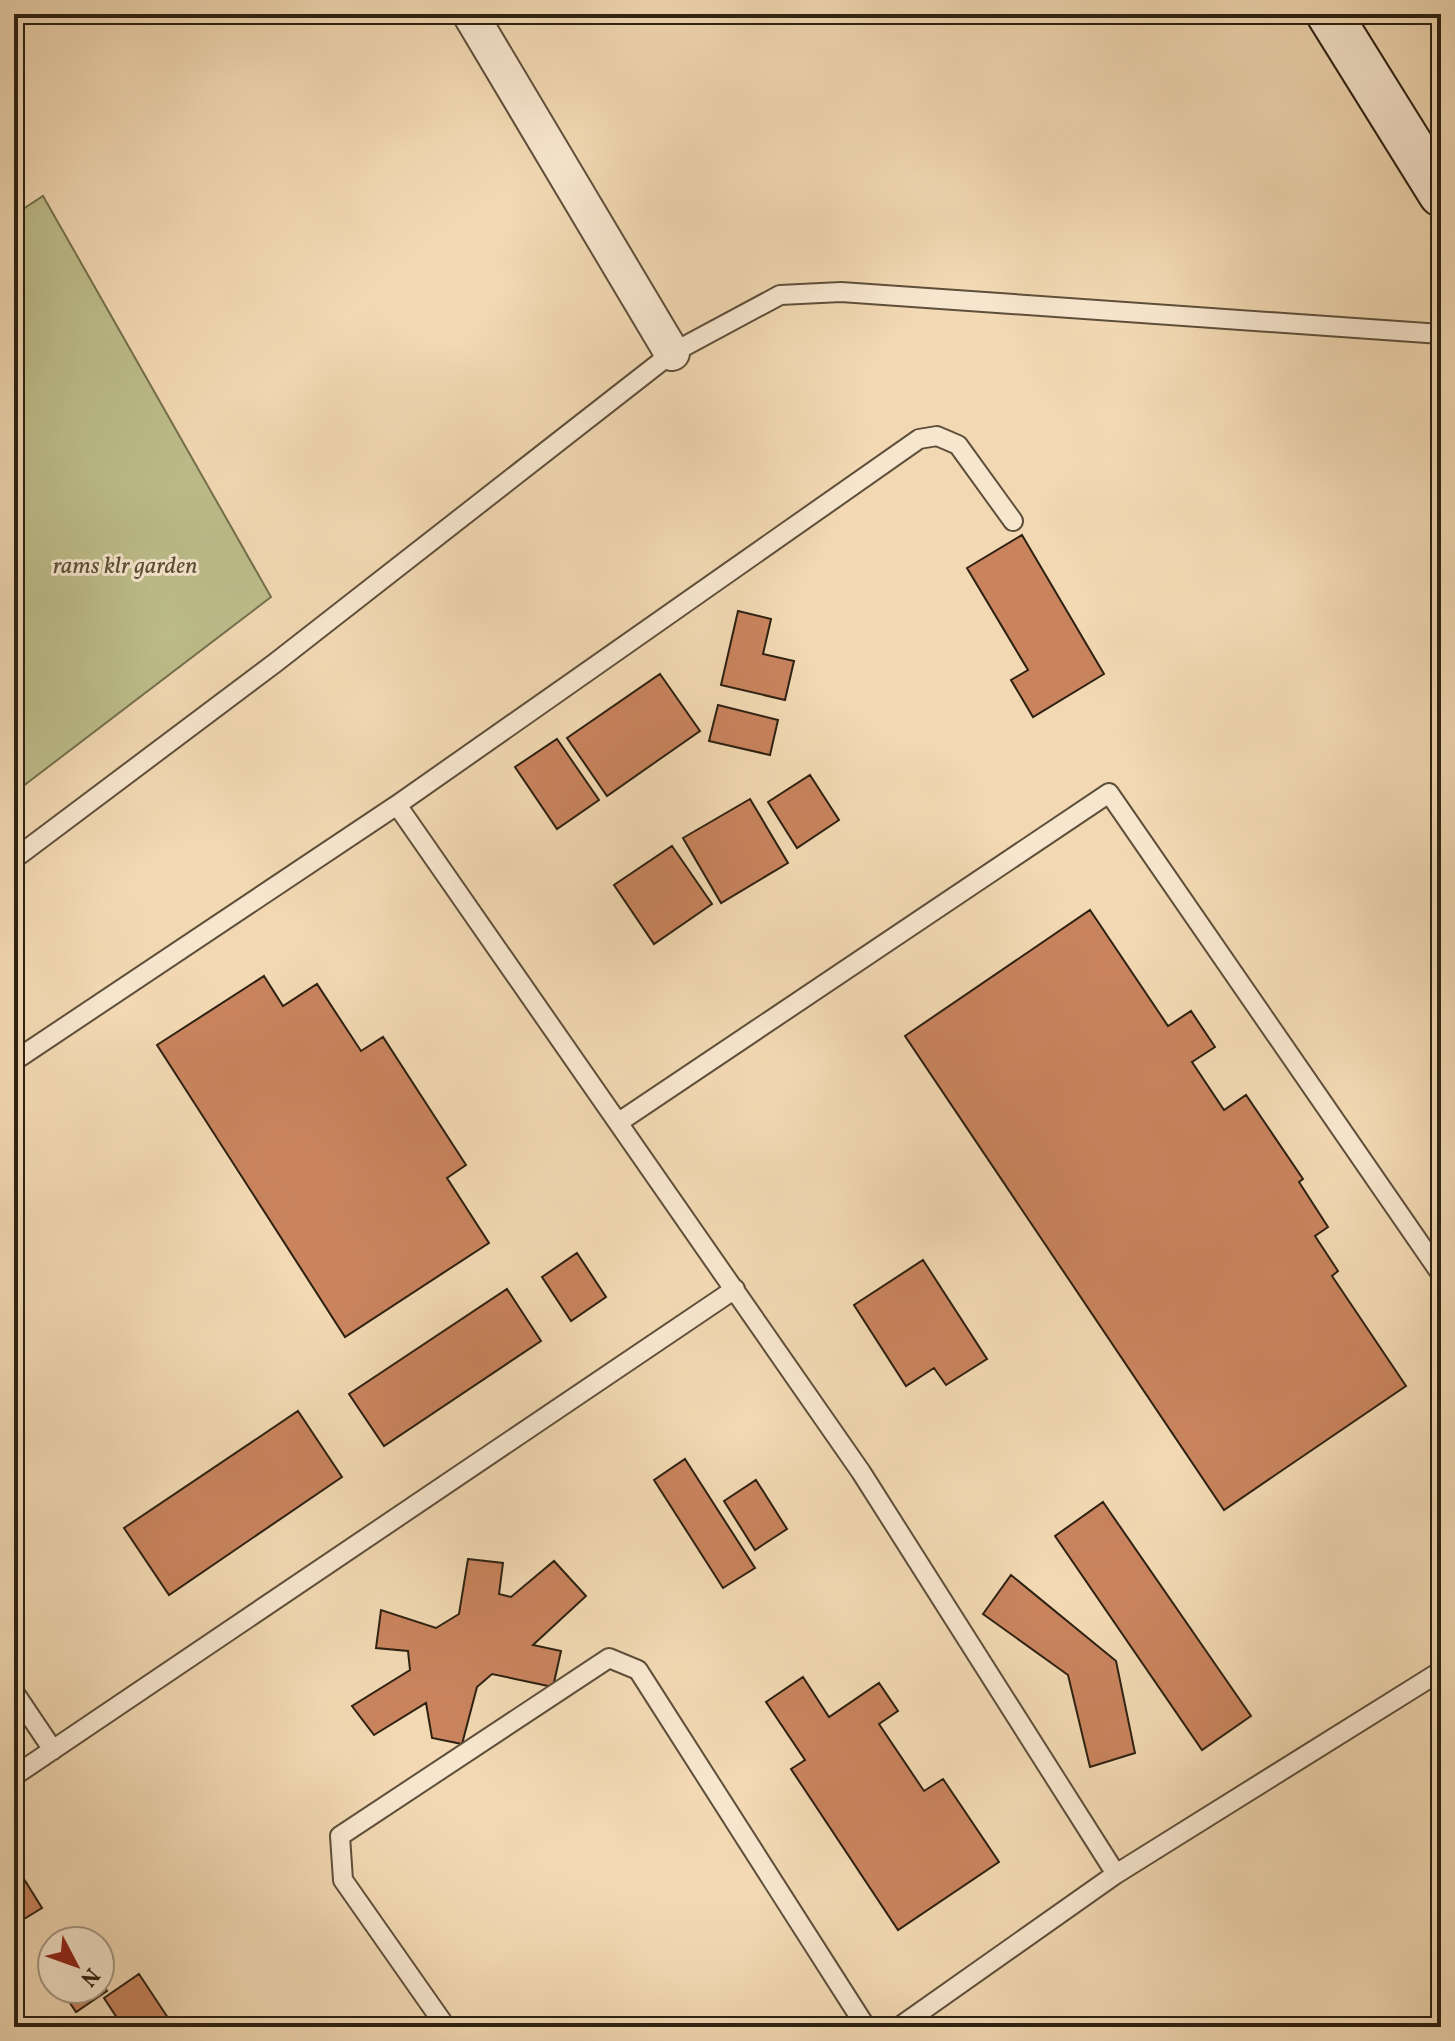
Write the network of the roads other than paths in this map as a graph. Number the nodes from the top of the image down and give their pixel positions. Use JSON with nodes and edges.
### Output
{"nodes":[{"id":1,"x":470,"y":14,"type":"edge"},
{"id":2,"x":1329,"y":14,"type":"edge"},
{"id":3,"x":1441,"y":194,"type":"edge"},
{"id":4,"x":1441,"y":334,"type":"edge"},
{"id":5,"x":672,"y":353,"type":"junction"},
{"id":6,"x":1013,"y":521,"type":"dead end"},
{"id":7,"x":397,"y":805,"type":"junction"},
{"id":8,"x":14,"y":859,"type":"edge"},
{"id":9,"x":14,"y":1061,"type":"edge"},
{"id":10,"x":619,"y":1122,"type":"junction"},
{"id":11,"x":1441,"y":1274,"type":"edge"},
{"id":12,"x":735,"y":1289,"type":"junction"},
{"id":13,"x":1441,"y":1671,"type":"edge"},
{"id":14,"x":14,"y":1692,"type":"edge"},
{"id":15,"x":53,"y":1750,"type":"junction"},
{"id":16,"x":14,"y":1776,"type":"edge"},
{"id":17,"x":1116,"y":1874,"type":"junction"},
{"id":18,"x":446,"y":2027,"type":"edge"},
{"id":19,"x":866,"y":2027,"type":"edge"},
{"id":20,"x":899,"y":2027,"type":"edge"}],
"edges":[{"from":1,"to":5,"type":"street"},
{"from":2,"to":3,"type":"main road"},
{"from":4,"to":5,"type":"lane"},
{"from":5,"to":8,"type":"lane"},
{"from":6,"to":7,"type":"lane"},
{"from":7,"to":9,"type":"lane"},
{"from":7,"to":10,"type":"lane"},
{"from":10,"to":11,"type":"lane"},
{"from":10,"to":12,"type":"lane"},
{"from":12,"to":15,"type":"lane"},
{"from":12,"to":17,"type":"lane"},
{"from":13,"to":17,"type":"lane"},
{"from":14,"to":15,"type":"lane"},
{"from":15,"to":16,"type":"lane"},
{"from":17,"to":20,"type":"lane"},
{"from":18,"to":19,"type":"lane"}]}
